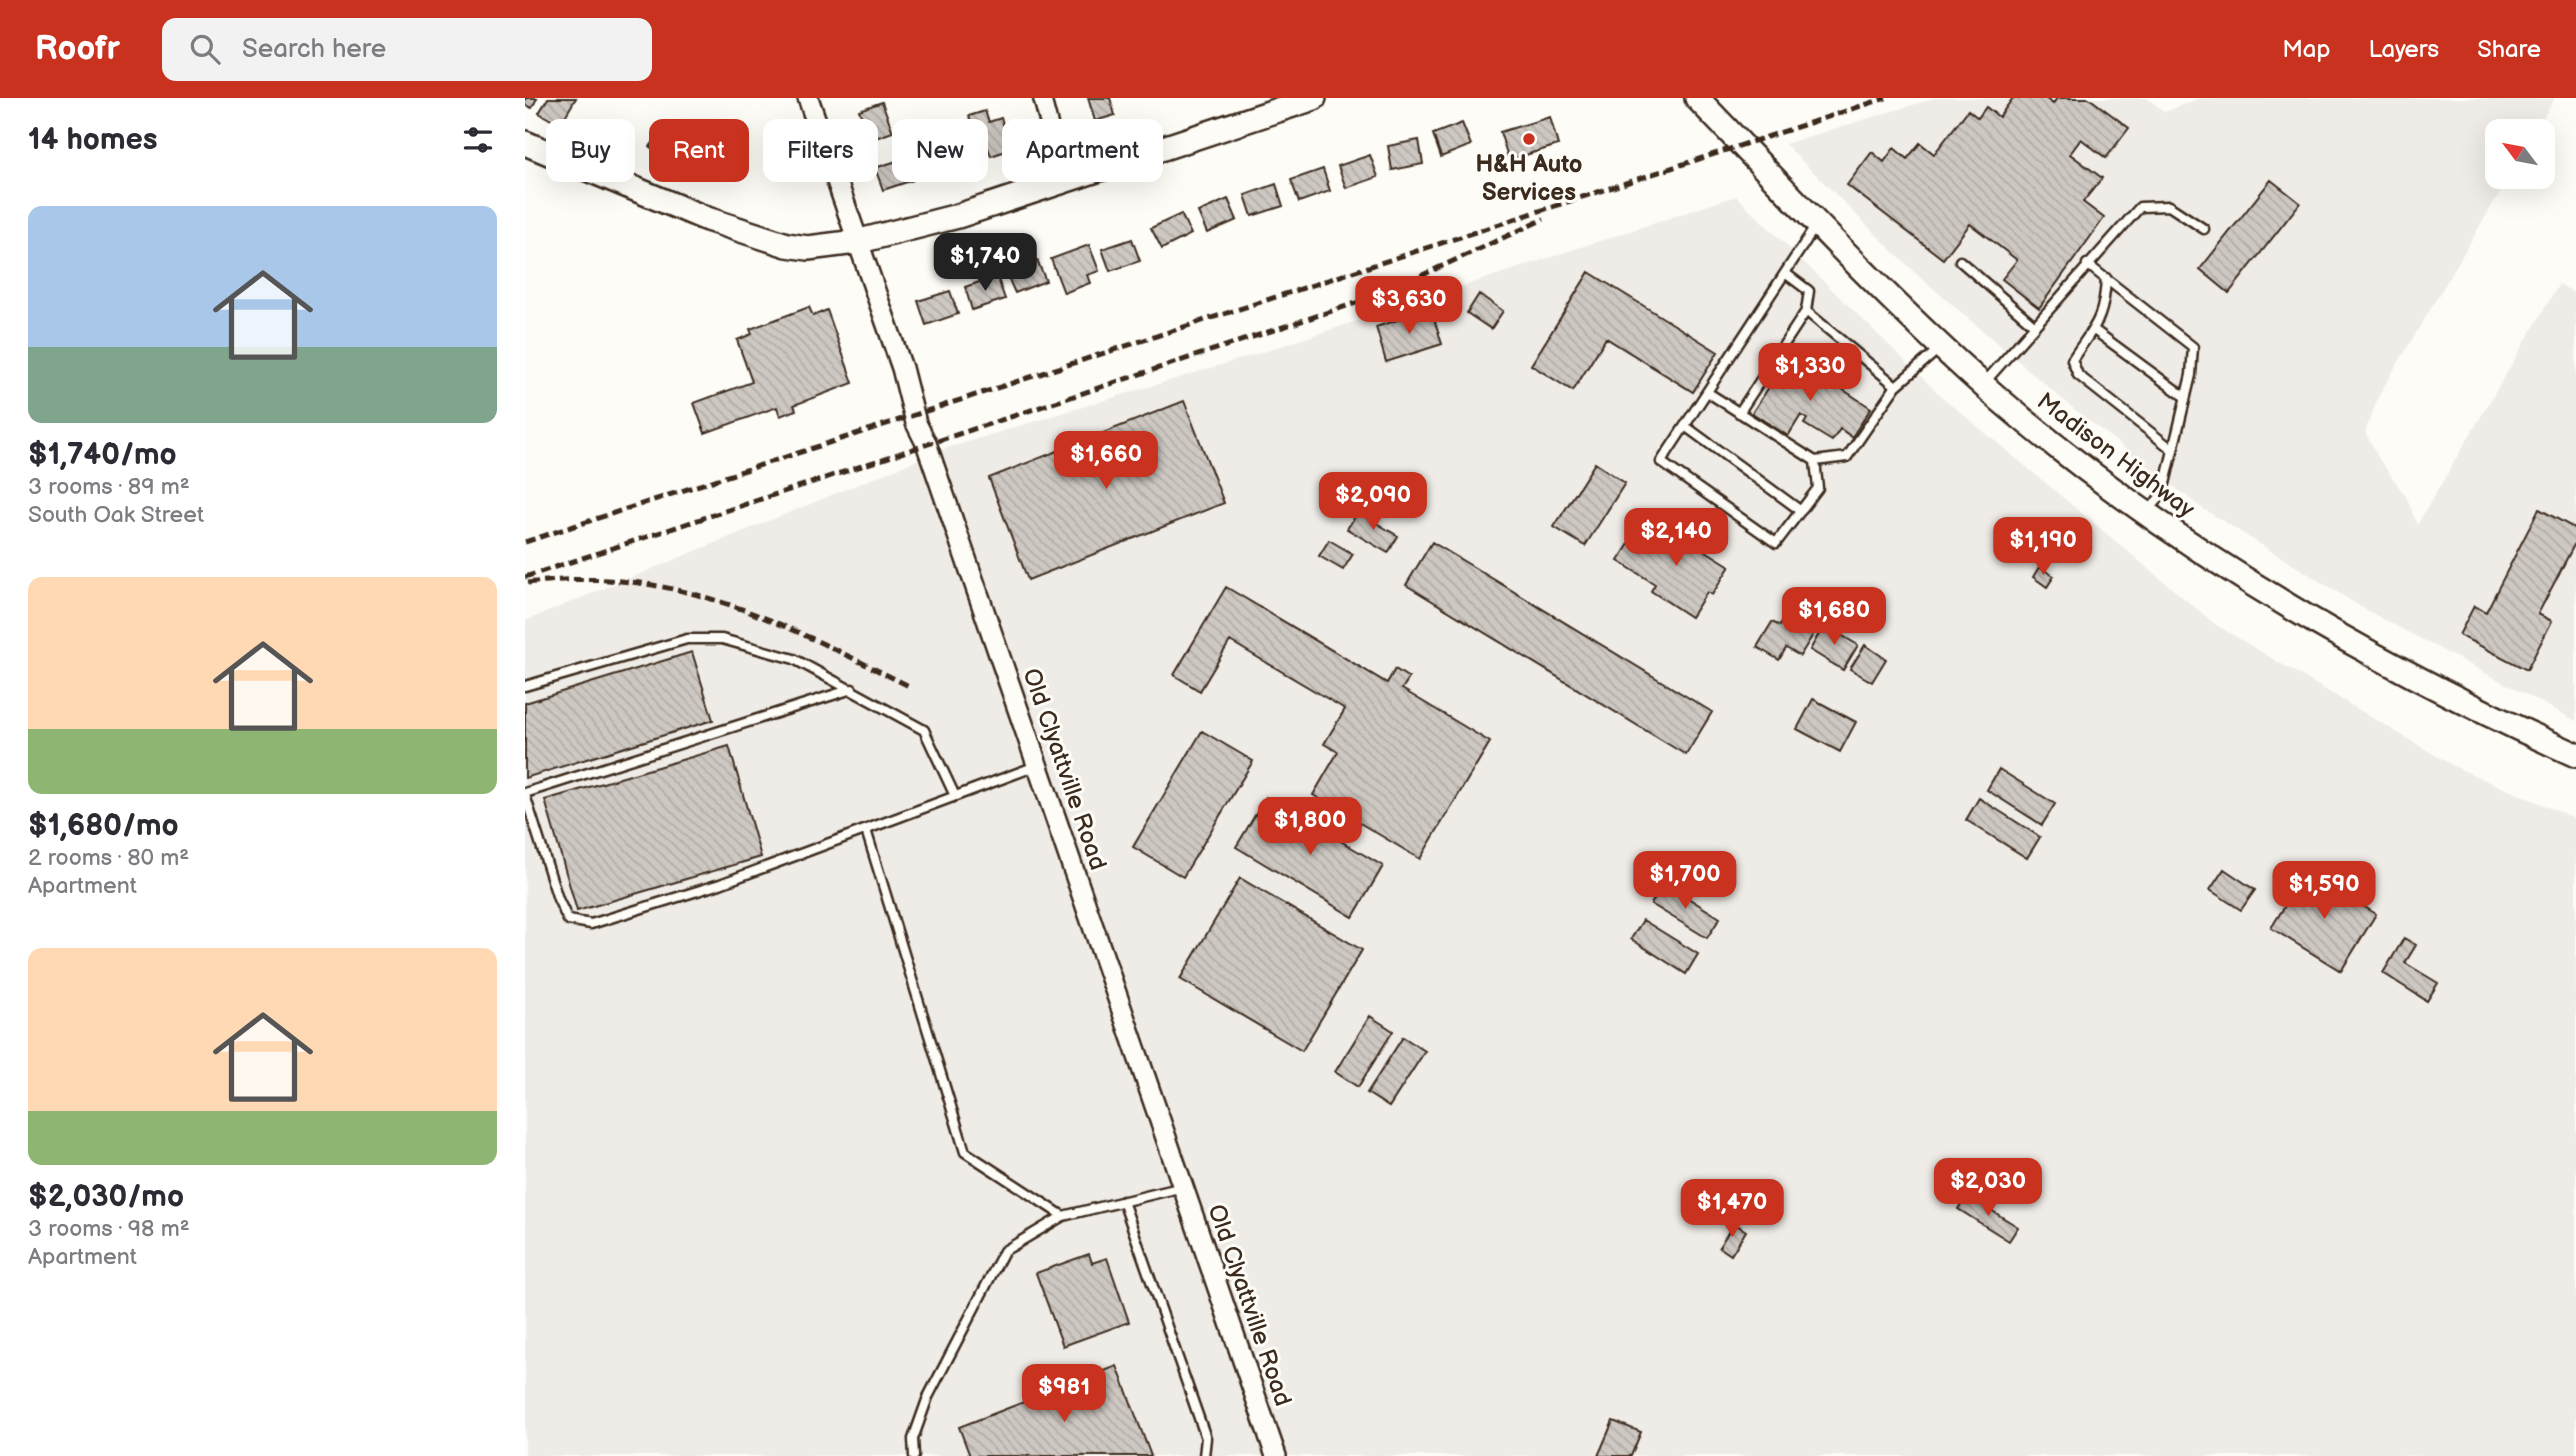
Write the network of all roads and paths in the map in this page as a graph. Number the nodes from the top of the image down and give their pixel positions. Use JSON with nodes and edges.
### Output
{"nodes":[{"id":1,"x":807,"y":98,"type":"edge"},
{"id":2,"x":1042,"y":98,"type":"edge"},
{"id":3,"x":1314,"y":98,"type":"edge"},
{"id":4,"x":1697,"y":98,"type":"edge"},
{"id":5,"x":1048,"y":119,"type":"edge"},
{"id":6,"x":525,"y":143,"type":"edge"},
{"id":7,"x":1163,"y":148,"type":"edge"},
{"id":8,"x":1061,"y":182,"type":"edge"},
{"id":9,"x":1818,"y":222,"type":"junction"},
{"id":10,"x":2204,"y":229,"type":"dead end"},
{"id":11,"x":856,"y":242,"type":"junction"},
{"id":12,"x":1960,"y":261,"type":"dead end"},
{"id":13,"x":2087,"y":264,"type":"junction"},
{"id":14,"x":1785,"y":273,"type":"junction"},
{"id":15,"x":2106,"y":278,"type":"junction"},
{"id":16,"x":1806,"y":311,"type":"junction"},
{"id":17,"x":2035,"y":326,"type":"junction"},
{"id":18,"x":2094,"y":330,"type":"junction"},
{"id":19,"x":1942,"y":346,"type":"junction"},
{"id":20,"x":1983,"y":384,"type":"junction"},
{"id":21,"x":1896,"y":386,"type":"junction"},
{"id":22,"x":1707,"y":392,"type":"junction"},
{"id":23,"x":2185,"y":397,"type":"junction"},
{"id":24,"x":1739,"y":413,"type":"junction"},
{"id":25,"x":1685,"y":426,"type":"junction"},
{"id":26,"x":2173,"y":450,"type":"junction"},
{"id":27,"x":1815,"y":461,"type":"junction"},
{"id":28,"x":1801,"y":511,"type":"junction"},
{"id":29,"x":2148,"y":513,"type":"junction"},
{"id":30,"x":525,"y":686,"type":"edge"},
{"id":31,"x":852,"y":689,"type":"junction"},
{"id":32,"x":2576,"y":755,"type":"edge"},
{"id":33,"x":1039,"y":765,"type":"junction"},
{"id":34,"x":525,"y":794,"type":"edge"},
{"id":35,"x":955,"y":796,"type":"junction"},
{"id":36,"x":866,"y":830,"type":"junction"},
{"id":37,"x":1184,"y":1186,"type":"junction"},
{"id":38,"x":1123,"y":1201,"type":"junction"},
{"id":39,"x":1063,"y":1216,"type":"junction"},
{"id":40,"x":914,"y":1456,"type":"edge"},
{"id":41,"x":1204,"y":1456,"type":"edge"},
{"id":42,"x":1276,"y":1456,"type":"edge"}],
"edges":[{"from":1,"to":11,"type":"street","name":"Old Clyattville Road"},
{"from":2,"to":5,"type":"street"},
{"from":3,"to":7,"type":"main road"},
{"from":4,"to":9,"type":"main road","name":"Madison Highway"},
{"from":6,"to":11,"type":"main road"},
{"from":8,"to":11,"type":"main road"},
{"from":9,"to":14,"type":"lane"},
{"from":9,"to":19,"type":"main road","name":"Madison Highway"},
{"from":10,"to":13,"type":"lane"},
{"from":11,"to":33,"type":"street","name":"Old Clyattville Road"},
{"from":12,"to":17,"type":"lane"},
{"from":13,"to":15,"type":"lane"},
{"from":13,"to":17,"type":"lane"},
{"from":14,"to":16,"type":"lane"},
{"from":14,"to":22,"type":"lane"},
{"from":15,"to":18,"type":"lane"},
{"from":15,"to":23,"type":"lane"},
{"from":16,"to":21,"type":"lane"},
{"from":16,"to":24,"type":"lane"},
{"from":17,"to":20,"type":"lane"},
{"from":18,"to":23,"type":"lane"},
{"from":18,"to":26,"type":"lane"},
{"from":19,"to":20,"type":"main road","name":"Madison Highway"},
{"from":19,"to":21,"type":"lane"},
{"from":20,"to":29,"type":"main road","name":"Madison Highway"},
{"from":21,"to":27,"type":"lane"},
{"from":22,"to":24,"type":"lane"},
{"from":22,"to":25,"type":"lane"},
{"from":23,"to":26,"type":"lane"},
{"from":24,"to":27,"type":"lane"},
{"from":25,"to":28,"type":"lane"},
{"from":25,"to":28,"type":"lane"},
{"from":26,"to":29,"type":"lane"},
{"from":27,"to":28,"type":"lane"},
{"from":29,"to":32,"type":"main road","name":"Madison Highway"},
{"from":30,"to":31,"type":"lane"},
{"from":31,"to":34,"type":"lane"},
{"from":31,"to":35,"type":"lane"},
{"from":33,"to":35,"type":"lane"},
{"from":33,"to":37,"type":"street","name":"Old Clyattville Road"},
{"from":34,"to":36,"type":"lane"},
{"from":35,"to":36,"type":"lane"},
{"from":36,"to":39,"type":"lane"},
{"from":37,"to":38,"type":"lane"},
{"from":37,"to":42,"type":"street","name":"Old Clyattville Road"},
{"from":38,"to":39,"type":"lane"},
{"from":38,"to":41,"type":"lane"},
{"from":39,"to":40,"type":"lane"}]}
